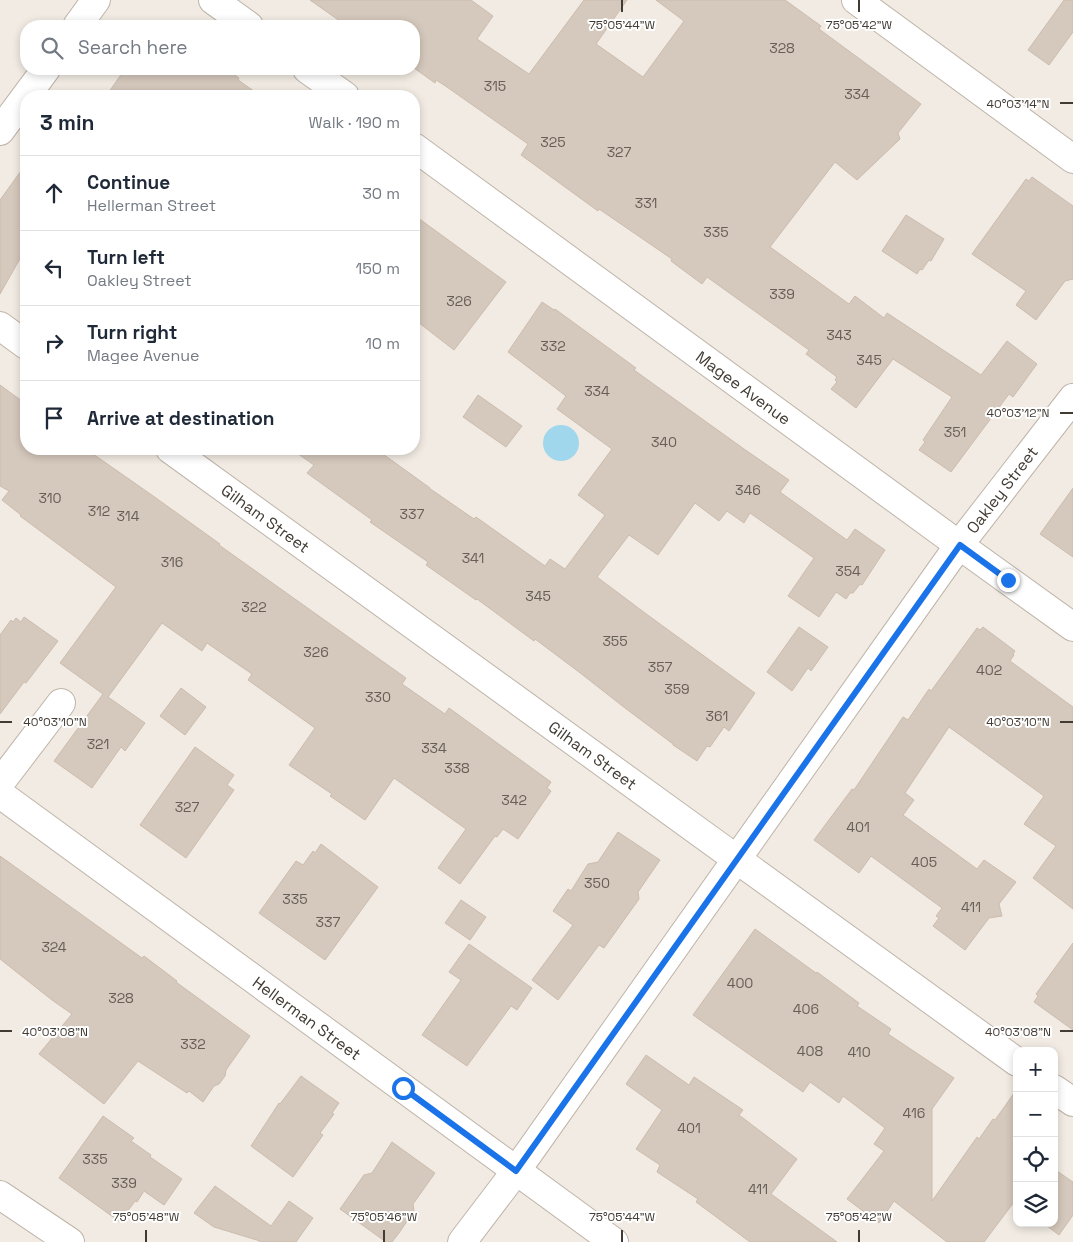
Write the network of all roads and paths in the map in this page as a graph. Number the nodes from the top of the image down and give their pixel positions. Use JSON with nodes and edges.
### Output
{"nodes":[{"id":1,"x":96,"y":0,"type":"edge"},
{"id":2,"x":213,"y":0,"type":"edge"},
{"id":3,"x":856,"y":0,"type":"edge"},
{"id":4,"x":81,"y":20,"type":"edge"},
{"id":5,"x":241,"y":20,"type":"edge"},
{"id":6,"x":42,"y":75,"type":"edge"},
{"id":7,"x":315,"y":75,"type":"edge"},
{"id":8,"x":30,"y":90,"type":"edge"},
{"id":9,"x":336,"y":90,"type":"edge"},
{"id":10,"x":20,"y":104,"type":"edge"},
{"id":11,"x":0,"y":131,"type":"edge"},
{"id":12,"x":420,"y":151,"type":"edge"},
{"id":13,"x":1073,"y":159,"type":"edge"},
{"id":14,"x":0,"y":326,"type":"edge"},
{"id":15,"x":20,"y":341,"type":"edge"},
{"id":16,"x":1073,"y":398,"type":"edge"},
{"id":17,"x":178,"y":455,"type":"edge"},
{"id":18,"x":960,"y":545,"type":"junction"},
{"id":19,"x":1073,"y":627,"type":"edge"},
{"id":20,"x":61,"y":703,"type":"dead end"},
{"id":21,"x":0,"y":783,"type":"edge"},
{"id":22,"x":0,"y":794,"type":"edge"},
{"id":23,"x":737,"y":859,"type":"junction"},
{"id":24,"x":1013,"y":1059,"type":"edge"},
{"id":25,"x":1058,"y":1092,"type":"edge"},
{"id":26,"x":1073,"y":1102,"type":"edge"},
{"id":27,"x":516,"y":1171,"type":"junction"},
{"id":28,"x":0,"y":1195,"type":"edge"},
{"id":29,"x":70,"y":1242,"type":"edge"},
{"id":30,"x":462,"y":1242,"type":"edge"},
{"id":31,"x":614,"y":1242,"type":"edge"}],
"edges":[{"from":1,"to":4,"type":"street"},
{"from":2,"to":5,"type":"street"},
{"from":3,"to":13,"type":"street"},
{"from":6,"to":8,"type":"street"},
{"from":7,"to":9,"type":"street"},
{"from":10,"to":11,"type":"street"},
{"from":12,"to":18,"type":"street","name":"Magee Avenue"},
{"from":14,"to":15,"type":"street"},
{"from":16,"to":18,"type":"street","name":"Oakley Street"},
{"from":17,"to":23,"type":"street","name":"Gilham Street"},
{"from":18,"to":19,"type":"street","name":"Magee Avenue"},
{"from":18,"to":23,"type":"street","name":"Oakley Street"},
{"from":20,"to":21,"type":"street"},
{"from":22,"to":27,"type":"street","name":"Hellerman Street"},
{"from":23,"to":24,"type":"street","name":"Gilham Street"},
{"from":23,"to":27,"type":"street","name":"Oakley Street"},
{"from":25,"to":26,"type":"street"},
{"from":27,"to":30,"type":"street","name":"Oakley Street"},
{"from":27,"to":31,"type":"street","name":"Hellerman Street"},
{"from":28,"to":29,"type":"street"}]}
